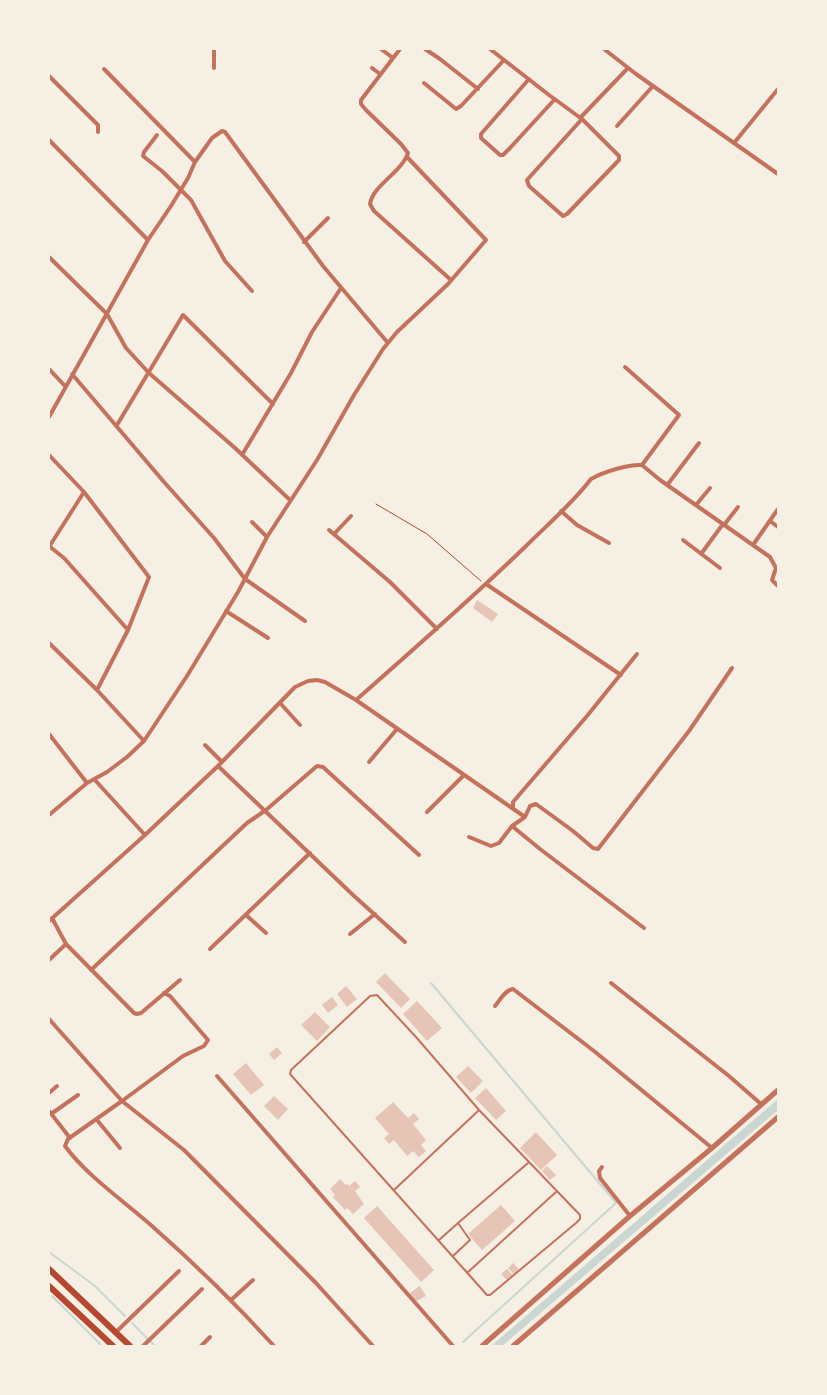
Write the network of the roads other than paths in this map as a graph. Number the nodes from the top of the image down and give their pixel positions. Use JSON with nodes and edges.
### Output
{"nodes":[{"id":1,"x":214,"y":49,"type":"edge"},
{"id":2,"x":381,"y":49,"type":"edge"},
{"id":3,"x":400,"y":49,"type":"edge"},
{"id":4,"x":425,"y":49,"type":"edge"},
{"id":5,"x":490,"y":49,"type":"edge"},
{"id":6,"x":604,"y":49,"type":"edge"},
{"id":7,"x":393,"y":58,"type":"junction"},
{"id":8,"x":504,"y":60,"type":"junction"},
{"id":9,"x":214,"y":68,"type":"dead end"},
{"id":10,"x":372,"y":68,"type":"dead end"},
{"id":11,"x":628,"y":68,"type":"junction"},
{"id":12,"x":104,"y":69,"type":"dead end"},
{"id":13,"x":380,"y":74,"type":"junction"},
{"id":14,"x":49,"y":76,"type":"edge"},
{"id":15,"x":529,"y":79,"type":"junction"},
{"id":16,"x":424,"y":83,"type":"dead end"},
{"id":17,"x":652,"y":86,"type":"junction"},
{"id":18,"x":478,"y":89,"type":"junction"},
{"id":19,"x":778,"y":89,"type":"edge"},
{"id":20,"x":555,"y":100,"type":"junction"},
{"id":21,"x":581,"y":118,"type":"junction"},
{"id":22,"x":617,"y":126,"type":"dead end"},
{"id":23,"x":98,"y":132,"type":"dead end"},
{"id":24,"x":157,"y":135,"type":"dead end"},
{"id":25,"x":50,"y":142,"type":"edge"},
{"id":26,"x":734,"y":143,"type":"junction"},
{"id":27,"x":49,"y":148,"type":"edge"},
{"id":28,"x":407,"y":157,"type":"junction"},
{"id":29,"x":195,"y":162,"type":"junction"},
{"id":30,"x":778,"y":174,"type":"edge"},
{"id":31,"x":181,"y":190,"type":"junction"},
{"id":32,"x":328,"y":218,"type":"dead end"},
{"id":33,"x":148,"y":240,"type":"junction"},
{"id":34,"x":304,"y":242,"type":"junction"},
{"id":35,"x":49,"y":257,"type":"edge"},
{"id":36,"x":451,"y":280,"type":"junction"},
{"id":37,"x":341,"y":288,"type":"junction"},
{"id":38,"x":252,"y":291,"type":"dead end"},
{"id":39,"x":107,"y":314,"type":"junction"},
{"id":40,"x":388,"y":343,"type":"junction"},
{"id":41,"x":625,"y":367,"type":"dead end"},
{"id":42,"x":49,"y":369,"type":"edge"},
{"id":43,"x":149,"y":372,"type":"junction"},
{"id":44,"x":72,"y":374,"type":"junction"},
{"id":45,"x":65,"y":386,"type":"junction"},
{"id":46,"x":273,"y":404,"type":"junction"},
{"id":47,"x":49,"y":417,"type":"edge"},
{"id":48,"x":117,"y":425,"type":"junction"},
{"id":49,"x":699,"y":443,"type":"dead end"},
{"id":50,"x":49,"y":455,"type":"edge"},
{"id":51,"x":242,"y":456,"type":"junction"},
{"id":52,"x":642,"y":465,"type":"junction"},
{"id":53,"x":668,"y":484,"type":"junction"},
{"id":54,"x":710,"y":488,"type":"dead end"},
{"id":55,"x":84,"y":492,"type":"junction"},
{"id":56,"x":290,"y":500,"type":"junction"},
{"id":57,"x":696,"y":504,"type":"junction"},
{"id":58,"x":738,"y":507,"type":"dead end"},
{"id":59,"x":778,"y":509,"type":"edge"},
{"id":60,"x":561,"y":512,"type":"junction"},
{"id":61,"x":351,"y":516,"type":"dead end"},
{"id":62,"x":252,"y":522,"type":"dead end"},
{"id":63,"x":770,"y":522,"type":"junction"},
{"id":64,"x":724,"y":524,"type":"junction"},
{"id":65,"x":778,"y":527,"type":"edge"},
{"id":66,"x":329,"y":530,"type":"dead end"},
{"id":67,"x":334,"y":534,"type":"junction"},
{"id":68,"x":268,"y":537,"type":"junction"},
{"id":69,"x":683,"y":540,"type":"dead end"},
{"id":70,"x":609,"y":543,"type":"dead end"},
{"id":71,"x":753,"y":545,"type":"junction"},
{"id":72,"x":49,"y":546,"type":"edge"},
{"id":73,"x":701,"y":554,"type":"junction"},
{"id":74,"x":720,"y":568,"type":"dead end"},
{"id":75,"x":245,"y":579,"type":"junction"},
{"id":76,"x":486,"y":584,"type":"junction"},
{"id":77,"x":778,"y":586,"type":"edge"},
{"id":78,"x":226,"y":612,"type":"junction"},
{"id":79,"x":305,"y":621,"type":"dead end"},
{"id":80,"x":438,"y":629,"type":"junction"},
{"id":81,"x":128,"y":630,"type":"junction"},
{"id":82,"x":268,"y":638,"type":"dead end"},
{"id":83,"x":49,"y":643,"type":"edge"},
{"id":84,"x":638,"y":654,"type":"dead end"},
{"id":85,"x":732,"y":668,"type":"dead end"},
{"id":86,"x":621,"y":675,"type":"junction"},
{"id":87,"x":97,"y":690,"type":"junction"},
{"id":88,"x":356,"y":700,"type":"junction"},
{"id":89,"x":280,"y":703,"type":"junction"},
{"id":90,"x":300,"y":725,"type":"dead end"},
{"id":91,"x":397,"y":729,"type":"junction"},
{"id":92,"x":49,"y":734,"type":"edge"},
{"id":93,"x":144,"y":741,"type":"junction"},
{"id":94,"x":205,"y":745,"type":"dead end"},
{"id":95,"x":368,"y":762,"type":"dead end"},
{"id":96,"x":220,"y":764,"type":"junction"},
{"id":97,"x":464,"y":775,"type":"junction"},
{"id":98,"x":94,"y":779,"type":"junction"},
{"id":99,"x":87,"y":784,"type":"junction"},
{"id":100,"x":513,"y":808,"type":"junction"},
{"id":101,"x":266,"y":810,"type":"junction"},
{"id":102,"x":428,"y":812,"type":"dead end"},
{"id":103,"x":49,"y":815,"type":"edge"},
{"id":104,"x":525,"y":817,"type":"junction"},
{"id":105,"x":512,"y":826,"type":"junction"},
{"id":106,"x":146,"y":835,"type":"junction"},
{"id":107,"x":469,"y":837,"type":"dead end"},
{"id":108,"x":310,"y":853,"type":"junction"},
{"id":109,"x":418,"y":855,"type":"dead end"},
{"id":110,"x":375,"y":914,"type":"junction"},
{"id":111,"x":245,"y":916,"type":"junction"},
{"id":112,"x":51,"y":919,"type":"edge"},
{"id":113,"x":644,"y":928,"type":"dead end"},
{"id":114,"x":266,"y":933,"type":"dead end"},
{"id":115,"x":350,"y":934,"type":"dead end"},
{"id":116,"x":405,"y":942,"type":"dead end"},
{"id":117,"x":66,"y":944,"type":"junction"},
{"id":118,"x":210,"y":949,"type":"dead end"},
{"id":119,"x":49,"y":960,"type":"edge"},
{"id":120,"x":91,"y":970,"type":"junction"},
{"id":121,"x":180,"y":980,"type":"dead end"},
{"id":122,"x":611,"y":983,"type":"dead end"},
{"id":123,"x":164,"y":994,"type":"junction"},
{"id":124,"x":495,"y":1006,"type":"dead end"},
{"id":125,"x":49,"y":1019,"type":"edge"},
{"id":126,"x":217,"y":1076,"type":"dead end"},
{"id":127,"x":57,"y":1086,"type":"dead end"},
{"id":128,"x":778,"y":1090,"type":"edge"},
{"id":129,"x":49,"y":1093,"type":"edge"},
{"id":130,"x":78,"y":1095,"type":"dead end"},
{"id":131,"x":122,"y":1101,"type":"junction"},
{"id":132,"x":761,"y":1104,"type":"junction"},
{"id":133,"x":479,"y":1110,"type":"junction"},
{"id":134,"x":50,"y":1112,"type":"edge"},
{"id":135,"x":778,"y":1118,"type":"edge"},
{"id":136,"x":97,"y":1120,"type":"junction"},
{"id":137,"x":70,"y":1138,"type":"junction"},
{"id":138,"x":120,"y":1148,"type":"dead end"},
{"id":139,"x":712,"y":1148,"type":"junction"},
{"id":140,"x":529,"y":1162,"type":"junction"},
{"id":141,"x":602,"y":1167,"type":"dead end"},
{"id":142,"x":394,"y":1190,"type":"junction"},
{"id":143,"x":557,"y":1191,"type":"junction"},
{"id":144,"x":630,"y":1216,"type":"junction"},
{"id":145,"x":458,"y":1223,"type":"junction"},
{"id":146,"x":439,"y":1240,"type":"junction"},
{"id":147,"x":453,"y":1256,"type":"junction"},
{"id":148,"x":49,"y":1270,"type":"edge"},
{"id":149,"x":179,"y":1271,"type":"dead end"},
{"id":150,"x":467,"y":1272,"type":"junction"},
{"id":151,"x":253,"y":1280,"type":"dead end"},
{"id":152,"x":49,"y":1286,"type":"edge"},
{"id":153,"x":202,"y":1289,"type":"dead end"},
{"id":154,"x":231,"y":1300,"type":"junction"},
{"id":155,"x":115,"y":1333,"type":"junction"},
{"id":156,"x":210,"y":1338,"type":"dead end"},
{"id":157,"x":113,"y":1346,"type":"edge"},
{"id":158,"x":130,"y":1346,"type":"edge"},
{"id":159,"x":143,"y":1346,"type":"edge"},
{"id":160,"x":201,"y":1346,"type":"edge"},
{"id":161,"x":274,"y":1346,"type":"edge"},
{"id":162,"x":373,"y":1346,"type":"edge"},
{"id":163,"x":453,"y":1346,"type":"edge"},
{"id":164,"x":482,"y":1346,"type":"edge"},
{"id":165,"x":513,"y":1346,"type":"edge"}],
"edges":[{"from":1,"to":9,"type":"street"},
{"from":2,"to":7,"type":"street"},
{"from":3,"to":7,"type":"street"},
{"from":4,"to":18,"type":"street"},
{"from":5,"to":8,"type":"street"},
{"from":6,"to":11,"type":"street"},
{"from":7,"to":13,"type":"street"},
{"from":8,"to":15,"type":"street"},
{"from":8,"to":18,"type":"street"},
{"from":10,"to":13,"type":"street"},
{"from":11,"to":17,"type":"street"},
{"from":11,"to":21,"type":"street"},
{"from":12,"to":29,"type":"street"},
{"from":13,"to":28,"type":"street"},
{"from":14,"to":23,"type":"street"},
{"from":15,"to":20,"type":"street"},
{"from":15,"to":20,"type":"street"},
{"from":16,"to":18,"type":"street"},
{"from":17,"to":22,"type":"street"},
{"from":17,"to":26,"type":"street"},
{"from":19,"to":26,"type":"street"},
{"from":20,"to":21,"type":"street"},
{"from":21,"to":21,"type":"street"},
{"from":24,"to":31,"type":"street"},
{"from":25,"to":27,"type":"street"},
{"from":25,"to":33,"type":"street"},
{"from":26,"to":30,"type":"street"},
{"from":28,"to":36,"type":"street"},
{"from":28,"to":36,"type":"street"},
{"from":29,"to":31,"type":"street"},
{"from":29,"to":34,"type":"street"},
{"from":31,"to":33,"type":"street"},
{"from":31,"to":38,"type":"street"},
{"from":32,"to":34,"type":"street"},
{"from":33,"to":39,"type":"street"},
{"from":34,"to":37,"type":"street"},
{"from":35,"to":39,"type":"street"},
{"from":36,"to":40,"type":"street"},
{"from":37,"to":40,"type":"street"},
{"from":37,"to":46,"type":"street"},
{"from":39,"to":43,"type":"street"},
{"from":39,"to":44,"type":"street"},
{"from":40,"to":56,"type":"street"},
{"from":41,"to":52,"type":"street"},
{"from":42,"to":45,"type":"street"},
{"from":43,"to":46,"type":"street"},
{"from":43,"to":48,"type":"street"},
{"from":43,"to":51,"type":"street"},
{"from":44,"to":45,"type":"street"},
{"from":44,"to":48,"type":"street"},
{"from":45,"to":47,"type":"street"},
{"from":46,"to":51,"type":"street"},
{"from":48,"to":75,"type":"street"},
{"from":49,"to":53,"type":"street"},
{"from":50,"to":55,"type":"street"},
{"from":51,"to":56,"type":"street"},
{"from":52,"to":53,"type":"street"},
{"from":52,"to":60,"type":"street"},
{"from":53,"to":57,"type":"street"},
{"from":54,"to":57,"type":"street"},
{"from":55,"to":72,"type":"street"},
{"from":55,"to":81,"type":"street"},
{"from":56,"to":68,"type":"street"},
{"from":57,"to":64,"type":"street"},
{"from":58,"to":64,"type":"street"},
{"from":59,"to":63,"type":"street"},
{"from":60,"to":70,"type":"street"},
{"from":60,"to":76,"type":"street"},
{"from":61,"to":67,"type":"street"},
{"from":62,"to":68,"type":"street"},
{"from":63,"to":65,"type":"street"},
{"from":63,"to":71,"type":"street"},
{"from":64,"to":71,"type":"street"},
{"from":64,"to":73,"type":"street"},
{"from":66,"to":67,"type":"street"},
{"from":67,"to":80,"type":"street"},
{"from":68,"to":75,"type":"street"},
{"from":69,"to":73,"type":"street"},
{"from":71,"to":77,"type":"street"},
{"from":72,"to":81,"type":"street"},
{"from":73,"to":74,"type":"street"},
{"from":75,"to":78,"type":"street"},
{"from":75,"to":79,"type":"street"},
{"from":76,"to":80,"type":"street"},
{"from":76,"to":86,"type":"street"},
{"from":78,"to":82,"type":"street"},
{"from":78,"to":93,"type":"street"},
{"from":80,"to":88,"type":"street"},
{"from":81,"to":87,"type":"street"},
{"from":83,"to":87,"type":"street"},
{"from":84,"to":86,"type":"street"},
{"from":85,"to":104,"type":"street"},
{"from":86,"to":100,"type":"street"},
{"from":87,"to":93,"type":"street"},
{"from":88,"to":89,"type":"street"},
{"from":88,"to":91,"type":"street"},
{"from":89,"to":90,"type":"street"},
{"from":89,"to":96,"type":"street"},
{"from":91,"to":95,"type":"street"},
{"from":91,"to":97,"type":"street"},
{"from":92,"to":99,"type":"street"},
{"from":93,"to":98,"type":"street"},
{"from":94,"to":96,"type":"street"},
{"from":96,"to":101,"type":"street"},
{"from":96,"to":106,"type":"street"},
{"from":97,"to":100,"type":"street"},
{"from":97,"to":102,"type":"street"},
{"from":98,"to":99,"type":"street"},
{"from":98,"to":106,"type":"street"},
{"from":99,"to":103,"type":"street"},
{"from":100,"to":104,"type":"street"},
{"from":101,"to":108,"type":"street"},
{"from":101,"to":109,"type":"street"},
{"from":101,"to":120,"type":"street"},
{"from":104,"to":105,"type":"street"},
{"from":105,"to":107,"type":"street"},
{"from":105,"to":113,"type":"street"},
{"from":106,"to":112,"type":"street"},
{"from":108,"to":110,"type":"street"},
{"from":108,"to":111,"type":"street"},
{"from":110,"to":115,"type":"street"},
{"from":110,"to":116,"type":"street"},
{"from":111,"to":114,"type":"street"},
{"from":111,"to":118,"type":"street"},
{"from":112,"to":117,"type":"street"},
{"from":117,"to":119,"type":"street"},
{"from":117,"to":120,"type":"street"},
{"from":120,"to":123,"type":"street"},
{"from":121,"to":123,"type":"street"},
{"from":122,"to":132,"type":"street"},
{"from":123,"to":131,"type":"street"},
{"from":124,"to":139,"type":"street"},
{"from":125,"to":131,"type":"street"},
{"from":126,"to":163,"type":"street"},
{"from":127,"to":129,"type":"street"},
{"from":128,"to":132,"type":"street"},
{"from":130,"to":134,"type":"street"},
{"from":131,"to":136,"type":"street"},
{"from":131,"to":162,"type":"street"},
{"from":132,"to":139,"type":"street"},
{"from":133,"to":140,"type":"lane"},
{"from":133,"to":142,"type":"lane"},
{"from":133,"to":142,"type":"lane"},
{"from":134,"to":137,"type":"street"},
{"from":135,"to":165,"type":"street"},
{"from":136,"to":137,"type":"street"},
{"from":136,"to":138,"type":"street"},
{"from":137,"to":154,"type":"street"},
{"from":139,"to":144,"type":"street"},
{"from":140,"to":143,"type":"lane"},
{"from":140,"to":145,"type":"lane"},
{"from":141,"to":144,"type":"street"},
{"from":142,"to":146,"type":"lane"},
{"from":143,"to":150,"type":"lane"},
{"from":143,"to":150,"type":"lane"},
{"from":144,"to":164,"type":"street"},
{"from":145,"to":146,"type":"lane"},
{"from":145,"to":147,"type":"lane"},
{"from":146,"to":147,"type":"lane"},
{"from":147,"to":150,"type":"lane"},
{"from":148,"to":155,"type":"main road"},
{"from":149,"to":155,"type":"street"},
{"from":151,"to":154,"type":"street"},
{"from":152,"to":157,"type":"main road"},
{"from":153,"to":159,"type":"street"},
{"from":154,"to":161,"type":"street"},
{"from":155,"to":158,"type":"main road"},
{"from":156,"to":160,"type":"street"}]}
